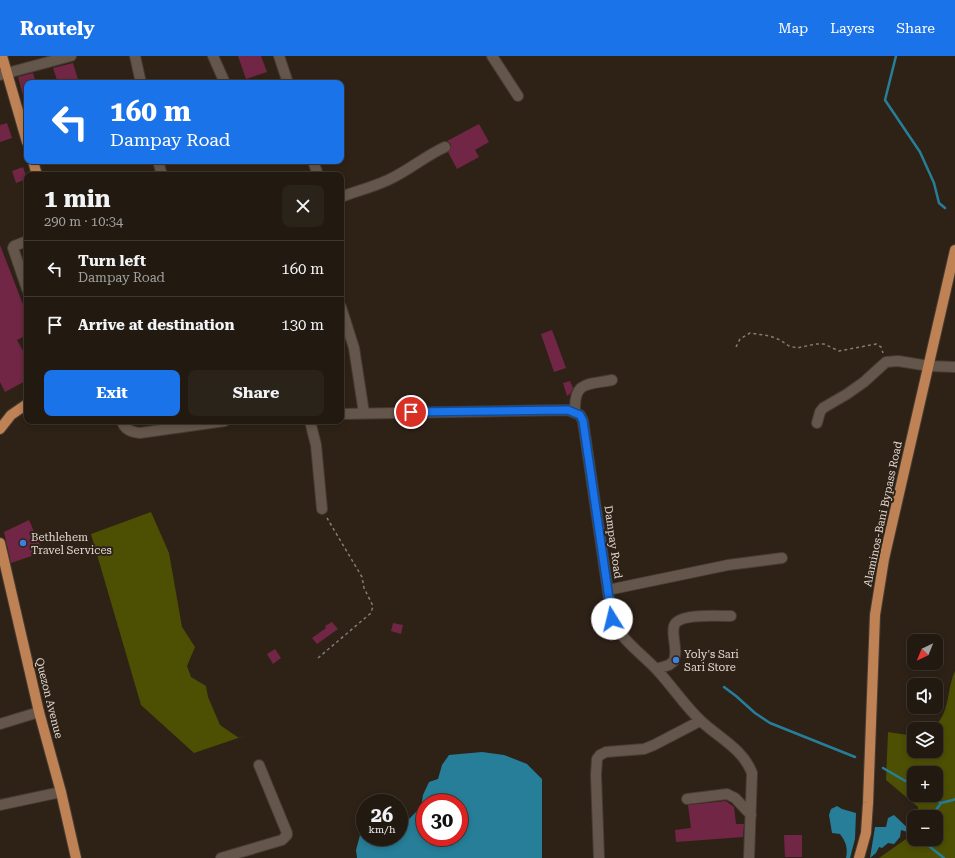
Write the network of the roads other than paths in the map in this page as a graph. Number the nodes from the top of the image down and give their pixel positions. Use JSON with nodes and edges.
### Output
{"nodes":[{"id":1,"x":2,"y":56,"type":"edge"},
{"id":2,"x":71,"y":56,"type":"edge"},
{"id":3,"x":135,"y":56,"type":"edge"},
{"id":4,"x":213,"y":56,"type":"edge"},
{"id":5,"x":279,"y":56,"type":"edge"},
{"id":6,"x":492,"y":56,"type":"edge"},
{"id":7,"x":3,"y":74,"type":"edge"},
{"id":8,"x":140,"y":80,"type":"edge"},
{"id":9,"x":224,"y":80,"type":"edge"},
{"id":10,"x":287,"y":80,"type":"edge"},
{"id":11,"x":518,"y":96,"type":"dead end"},
{"id":12,"x":24,"y":134,"type":"edge"},
{"id":13,"x":445,"y":147,"type":"dead end"},
{"id":14,"x":344,"y":196,"type":"edge"},
{"id":15,"x":24,"y":242,"type":"edge"},
{"id":16,"x":955,"y":250,"type":"edge"},
{"id":17,"x":24,"y":280,"type":"edge"},
{"id":18,"x":344,"y":316,"type":"edge"},
{"id":19,"x":929,"y":366,"type":"junction"},
{"id":20,"x":955,"y":367,"type":"edge"},
{"id":21,"x":612,"y":380,"type":"dead end"},
{"id":22,"x":24,"y":406,"type":"edge"},
{"id":23,"x":575,"y":412,"type":"junction"},
{"id":24,"x":364,"y":413,"type":"junction"},
{"id":25,"x":344,"y":414,"type":"edge"},
{"id":26,"x":11,"y":415,"type":"junction"},
{"id":27,"x":0,"y":420,"type":"edge"},
{"id":28,"x":817,"y":423,"type":"dead end"},
{"id":29,"x":124,"y":424,"type":"edge"},
{"id":30,"x":198,"y":424,"type":"edge"},
{"id":31,"x":311,"y":424,"type":"edge"},
{"id":32,"x":0,"y":429,"type":"edge"},
{"id":33,"x":322,"y":509,"type":"road end"},
{"id":34,"x":0,"y":543,"type":"edge"},
{"id":35,"x":782,"y":558,"type":"dead end"},
{"id":36,"x":608,"y":590,"type":"junction"},
{"id":37,"x":731,"y":616,"type":"dead end"},
{"id":38,"x":656,"y":669,"type":"junction"},
{"id":39,"x":39,"y":712,"type":"junction"},
{"id":40,"x":700,"y":721,"type":"junction"},
{"id":41,"x":0,"y":724,"type":"edge"},
{"id":42,"x":259,"y":765,"type":"dead end"},
{"id":43,"x":61,"y":792,"type":"junction"},
{"id":44,"x":687,"y":799,"type":"dead end"},
{"id":45,"x":0,"y":805,"type":"edge"},
{"id":46,"x":751,"y":814,"type":"junction"},
{"id":47,"x":76,"y":858,"type":"edge"},
{"id":48,"x":221,"y":858,"type":"edge"},
{"id":49,"x":599,"y":858,"type":"edge"},
{"id":50,"x":749,"y":858,"type":"edge"},
{"id":51,"x":859,"y":858,"type":"edge"}],
"edges":[{"from":1,"to":7,"type":"main road"},
{"from":2,"to":7,"type":"street"},
{"from":3,"to":8,"type":"street"},
{"from":4,"to":9,"type":"street"},
{"from":5,"to":10,"type":"street"},
{"from":6,"to":11,"type":"street"},
{"from":7,"to":12,"type":"main road"},
{"from":13,"to":14,"type":"street"},
{"from":15,"to":17,"type":"street"},
{"from":16,"to":19,"type":"main road","name":"Alaminos-Bani Bypass Road"},
{"from":18,"to":24,"type":"street"},
{"from":19,"to":20,"type":"street"},
{"from":19,"to":28,"type":"street"},
{"from":19,"to":51,"type":"main road","name":"Alaminos-Bani Bypass Road"},
{"from":21,"to":23,"type":"street"},
{"from":22,"to":26,"type":"main road"},
{"from":23,"to":24,"type":"street"},
{"from":23,"to":36,"type":"street","name":"Dampay Road"},
{"from":24,"to":25,"type":"street"},
{"from":26,"to":27,"type":"street"},
{"from":26,"to":32,"type":"main road"},
{"from":29,"to":30,"type":"street"},
{"from":31,"to":33,"type":"street"},
{"from":34,"to":39,"type":"main road","name":"Quezon Avenue"},
{"from":35,"to":36,"type":"street"},
{"from":36,"to":38,"type":"street","name":"Dampay Road"},
{"from":37,"to":38,"type":"street"},
{"from":38,"to":40,"type":"street","name":"Dampay Road"},
{"from":39,"to":41,"type":"street"},
{"from":39,"to":43,"type":"main road","name":"Quezon Avenue"},
{"from":40,"to":46,"type":"street","name":"Dampay Road"},
{"from":40,"to":49,"type":"street"},
{"from":42,"to":48,"type":"street"},
{"from":43,"to":45,"type":"street"},
{"from":43,"to":47,"type":"main road","name":"Quezon Avenue"},
{"from":44,"to":46,"type":"street"},
{"from":46,"to":50,"type":"street","name":"Dampay Road"}]}
